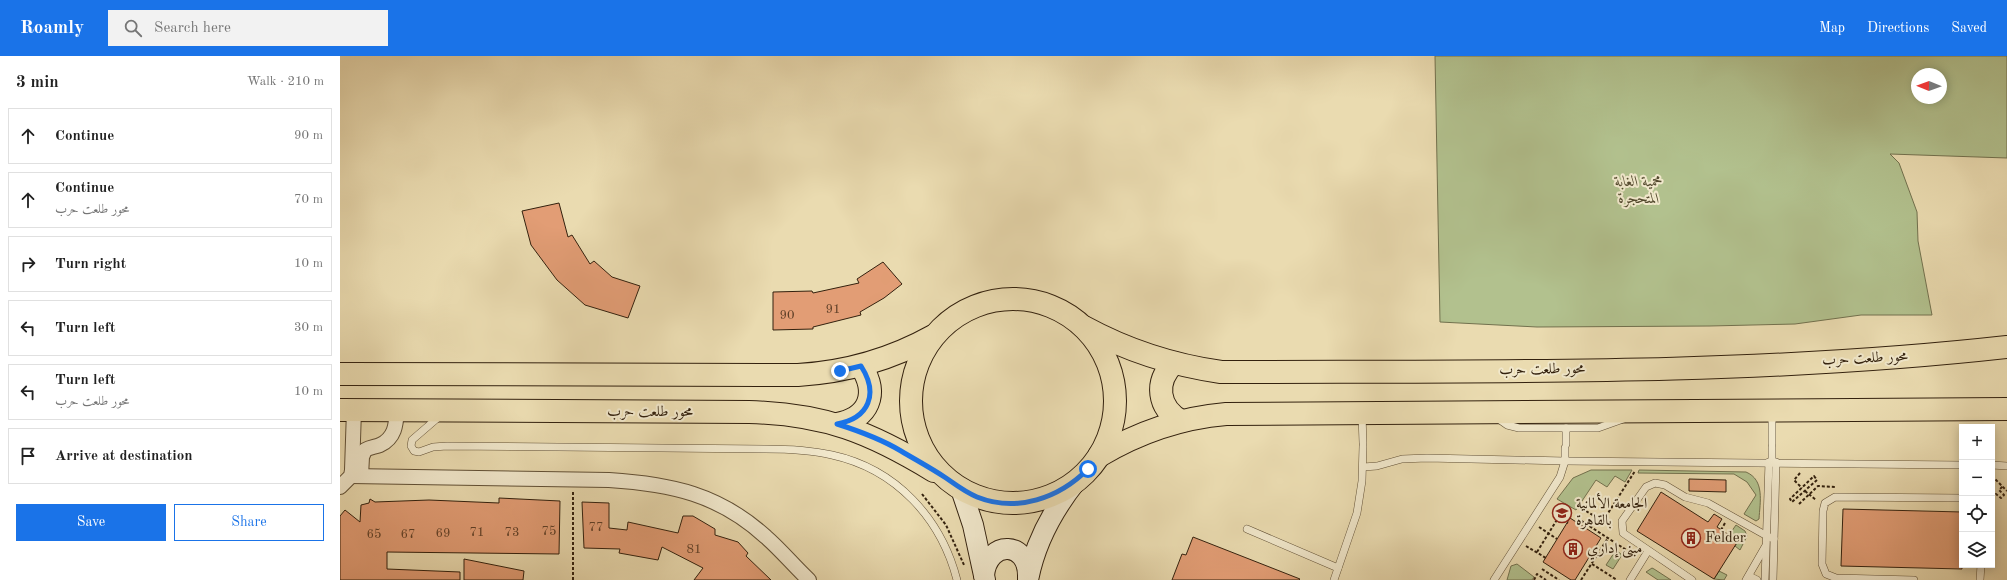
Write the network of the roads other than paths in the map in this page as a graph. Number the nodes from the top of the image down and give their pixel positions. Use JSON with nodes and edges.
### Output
{"nodes":[{"id":1,"x":1084,"y":327,"type":"junction"},
{"id":2,"x":933,"y":336,"type":"junction"},
{"id":3,"x":2007,"y":347,"type":"edge"},
{"id":4,"x":1174,"y":363,"type":"junction"},
{"id":5,"x":861,"y":366,"type":"junction"},
{"id":6,"x":340,"y":374,"type":"edge"},
{"id":7,"x":2007,"y":409,"type":"edge"},
{"id":8,"x":347,"y":410,"type":"edge"},
{"id":9,"x":397,"y":410,"type":"junction"},
{"id":10,"x":445,"y":411,"type":"junction"},
{"id":11,"x":1635,"y":411,"type":"junction"},
{"id":12,"x":1772,"y":411,"type":"junction"},
{"id":13,"x":1491,"y":412,"type":"junction"},
{"id":14,"x":1362,"y":413,"type":"junction"},
{"id":15,"x":1181,"y":421,"type":"junction"},
{"id":16,"x":837,"y":424,"type":"junction"},
{"id":17,"x":1566,"y":428,"type":"junction"},
{"id":18,"x":1099,"y":456,"type":"junction"},
{"id":19,"x":1565,"y":461,"type":"junction"},
{"id":20,"x":1772,"y":462,"type":"junction"},
{"id":21,"x":1959,"y":465,"type":"edge"},
{"id":22,"x":1995,"y":465,"type":"edge"},
{"id":23,"x":2007,"y":466,"type":"edge"},
{"id":24,"x":1363,"y":467,"type":"junction"},
{"id":25,"x":356,"y":476,"type":"junction"},
{"id":26,"x":1076,"y":481,"type":"junction"},
{"id":27,"x":953,"y":484,"type":"junction"},
{"id":28,"x":340,"y":487,"type":"edge"},
{"id":29,"x":1959,"y":498,"type":"edge"},
{"id":30,"x":1247,"y":529,"type":"dead end"},
{"id":31,"x":1770,"y":538,"type":"junction"},
{"id":32,"x":1766,"y":545,"type":"junction"},
{"id":33,"x":1648,"y":551,"type":"junction"},
{"id":34,"x":1338,"y":568,"type":"junction"},
{"id":35,"x":1981,"y":568,"type":"edge"},
{"id":36,"x":985,"y":578,"type":"edge"},
{"id":37,"x":1028,"y":578,"type":"edge"},
{"id":38,"x":1748,"y":578,"type":"edge"},
{"id":39,"x":809,"y":580,"type":"edge"},
{"id":40,"x":957,"y":580,"type":"edge"},
{"id":41,"x":1334,"y":580,"type":"edge"},
{"id":42,"x":1494,"y":580,"type":"edge"},
{"id":43,"x":1630,"y":580,"type":"edge"},
{"id":44,"x":1692,"y":580,"type":"edge"},
{"id":45,"x":1757,"y":580,"type":"edge"},
{"id":46,"x":1765,"y":580,"type":"edge"},
{"id":47,"x":1773,"y":580,"type":"edge"},
{"id":48,"x":1914,"y":580,"type":"edge"},
{"id":49,"x":1980,"y":580,"type":"edge"}],
"edges":[{"from":1,"to":2,"type":"main road"},
{"from":1,"to":4,"type":"main road","name":"محور طلعت حرب"},
{"from":1,"to":18,"type":"main road"},
{"from":2,"to":5,"type":"main road"},
{"from":2,"to":27,"type":"main road"},
{"from":3,"to":4,"type":"main road","name":"محور طلعت حرب"},
{"from":4,"to":15,"type":"main road"},
{"from":5,"to":6,"type":"main road"},
{"from":5,"to":16,"type":"main road"},
{"from":7,"to":12,"type":"main road"},
{"from":8,"to":9,"type":"main road","name":"محور طلعت حرب"},
{"from":8,"to":25,"type":"street"},
{"from":9,"to":10,"type":"main road","name":"محور طلعت حرب"},
{"from":9,"to":25,"type":"street"},
{"from":10,"to":16,"type":"main road","name":"محور طلعت حرب"},
{"from":10,"to":40,"type":"lane"},
{"from":11,"to":12,"type":"main road"},
{"from":11,"to":13,"type":"main road"},
{"from":11,"to":17,"type":"lane"},
{"from":12,"to":20,"type":"lane"},
{"from":13,"to":14,"type":"main road"},
{"from":13,"to":17,"type":"lane"},
{"from":14,"to":15,"type":"main road"},
{"from":14,"to":24,"type":"lane"},
{"from":15,"to":18,"type":"main road"},
{"from":16,"to":27,"type":"main road","name":"محور طلعت حرب"},
{"from":17,"to":19,"type":"lane"},
{"from":18,"to":26,"type":"main road","name":"محور طلعت حرب"},
{"from":19,"to":20,"type":"lane"},
{"from":19,"to":24,"type":"lane"},
{"from":19,"to":42,"type":"lane"},
{"from":20,"to":21,"type":"lane"},
{"from":20,"to":31,"type":"lane"},
{"from":22,"to":23,"type":"lane"},
{"from":24,"to":34,"type":"lane"},
{"from":25,"to":28,"type":"street"},
{"from":25,"to":39,"type":"street"},
{"from":26,"to":27,"type":"main road","name":"محور طلعت حرب"},
{"from":26,"to":37,"type":"main road"},
{"from":27,"to":36,"type":"main road"},
{"from":29,"to":48,"type":"lane"},
{"from":30,"to":34,"type":"lane"},
{"from":31,"to":32,"type":"lane"},
{"from":31,"to":33,"type":"lane"},
{"from":31,"to":47,"type":"lane"},
{"from":32,"to":38,"type":"lane"},
{"from":32,"to":46,"type":"lane"},
{"from":33,"to":43,"type":"lane"},
{"from":33,"to":44,"type":"lane"},
{"from":34,"to":41,"type":"lane"},
{"from":35,"to":49,"type":"lane"},
{"from":36,"to":37,"type":"main road"},
{"from":38,"to":45,"type":"lane"}]}
